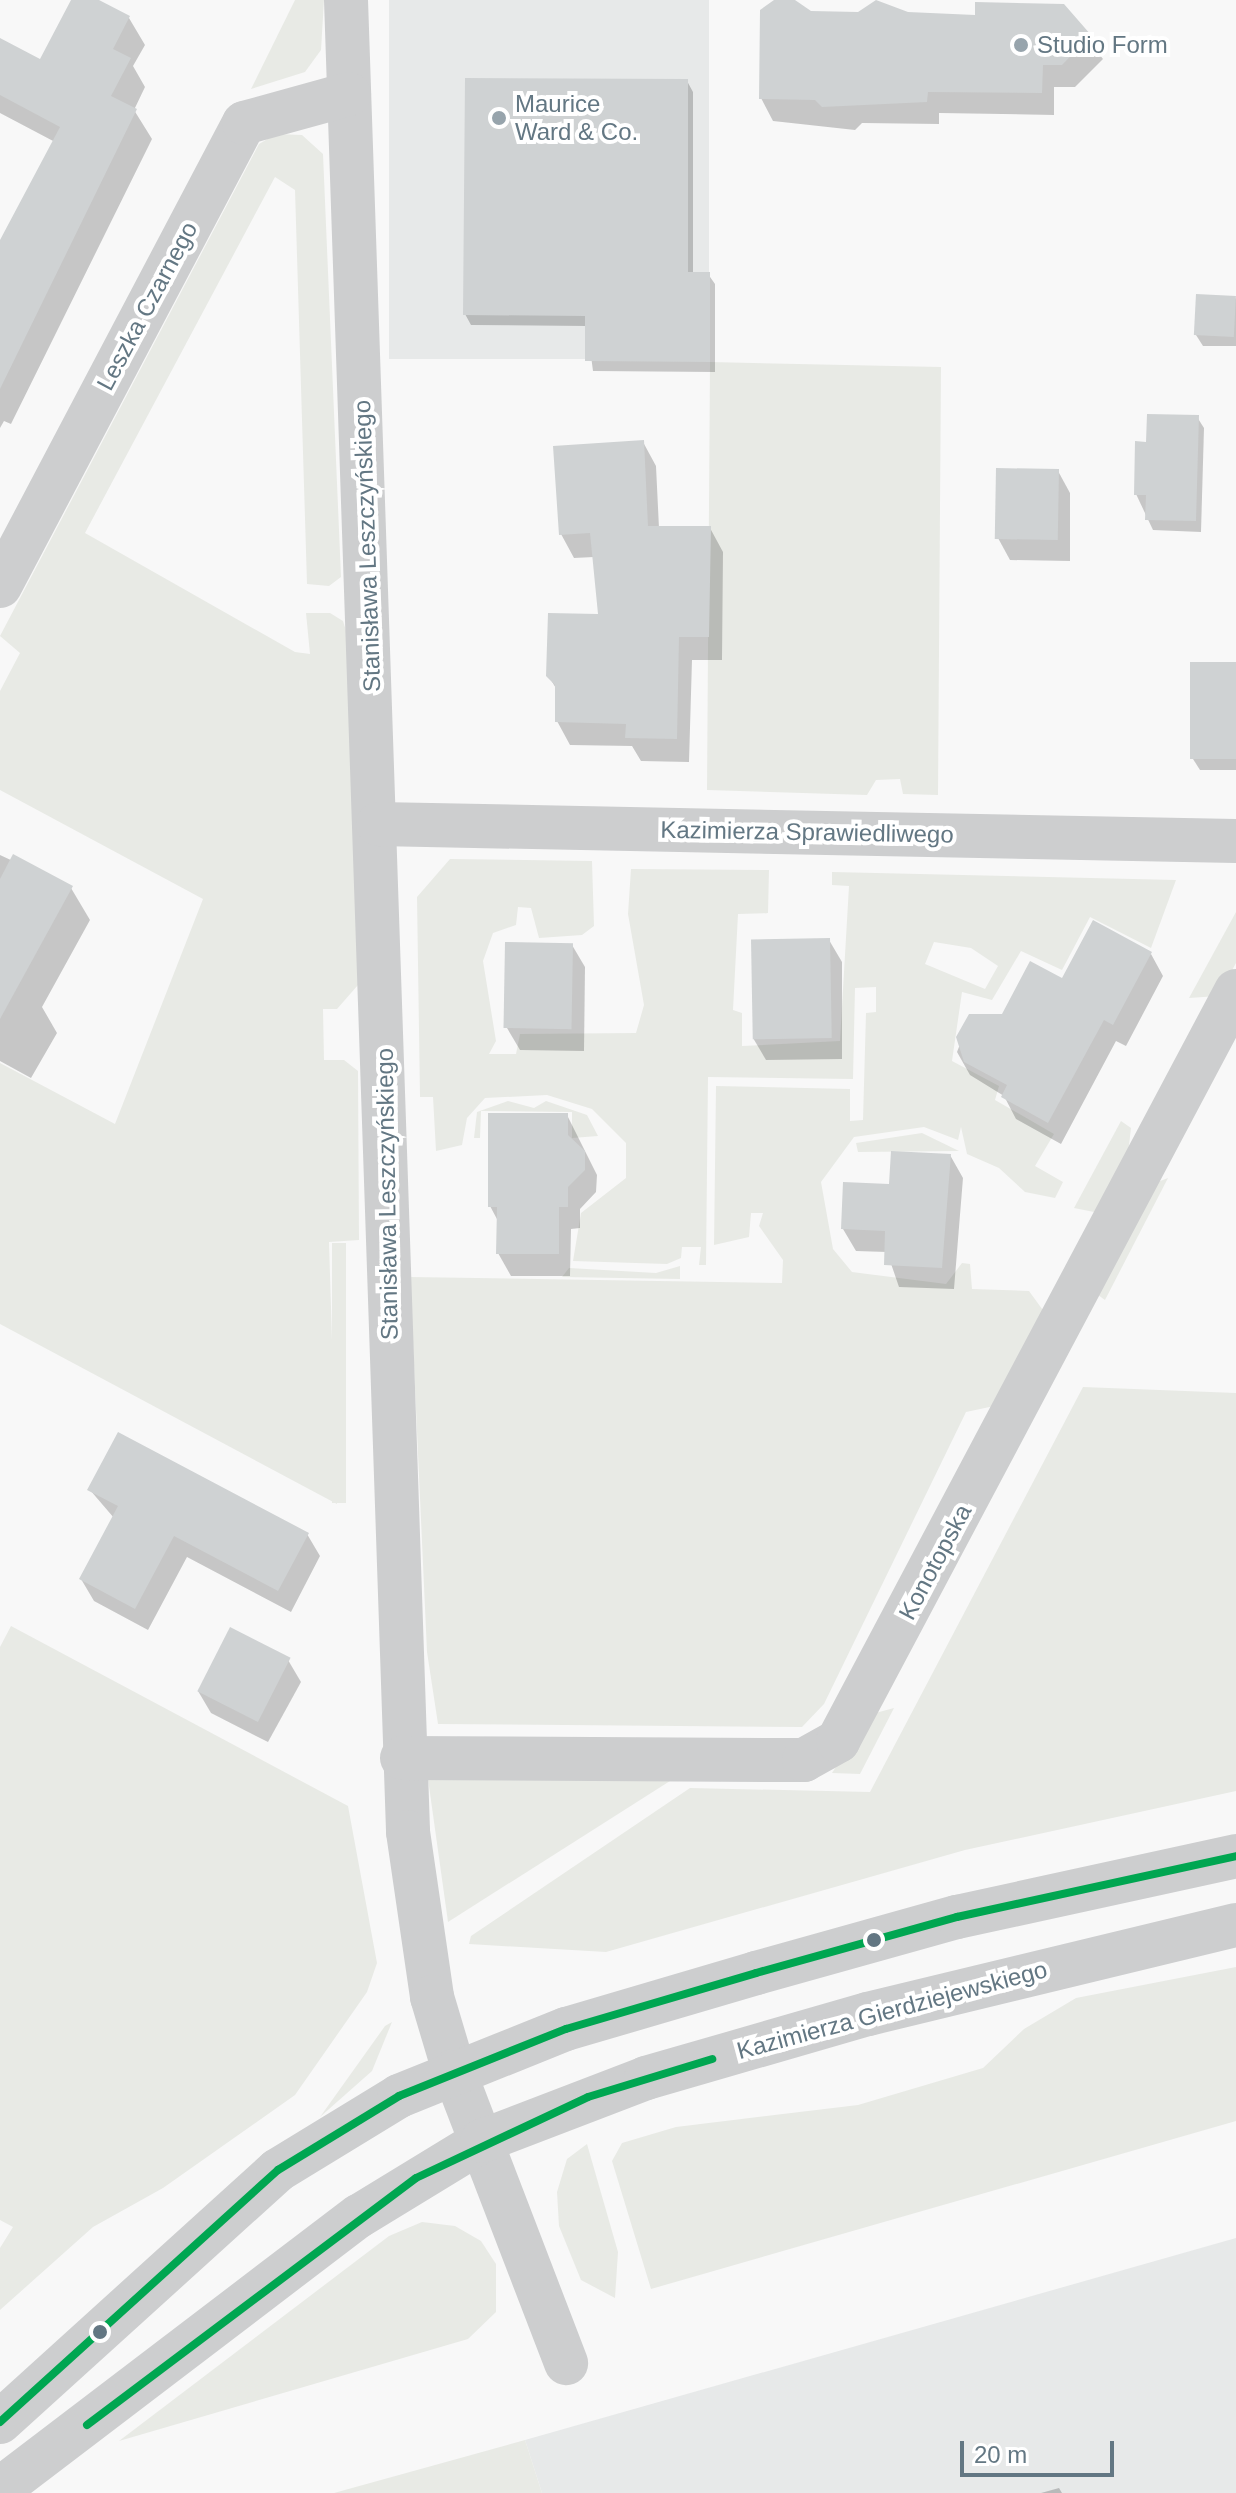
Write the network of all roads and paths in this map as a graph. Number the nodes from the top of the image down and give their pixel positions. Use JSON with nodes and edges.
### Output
{"nodes":[{"id":1,"x":346,"y":0,"type":"edge"},
{"id":2,"x":349,"y":94,"type":"junction"},
{"id":3,"x":0,"y":586,"type":"edge"},
{"id":4,"x":378,"y":824,"type":"junction"},
{"id":5,"x":1236,"y":841,"type":"edge"},
{"id":6,"x":1236,"y":991,"type":"edge"},
{"id":7,"x":402,"y":1758,"type":"junction"},
{"id":8,"x":1236,"y":1856,"type":"edge"},
{"id":9,"x":1236,"y":1925,"type":"edge"},
{"id":10,"x":454,"y":2071,"type":"junction"},
{"id":11,"x":482,"y":2141,"type":"junction"},
{"id":12,"x":566,"y":2363,"type":"dead end"},
{"id":13,"x":0,"y":2422,"type":"edge"},
{"id":14,"x":0,"y":2489,"type":"edge"}],
"edges":[{"from":1,"to":2,"type":"street","name":"Stanisława Leszczyńskiego"},
{"from":2,"to":3,"type":"street","name":"Leszka Czarnego"},
{"from":2,"to":4,"type":"street","name":"Stanisława Leszczyńskiego"},
{"from":4,"to":5,"type":"street","name":"Kazimierza Sprawiedliwego"},
{"from":4,"to":7,"type":"street","name":"Stanisława Leszczyńskiego"},
{"from":6,"to":7,"type":"street","name":"Konotopska"},
{"from":7,"to":10,"type":"street","name":"Stanisława Leszczyńskiego"},
{"from":8,"to":10,"type":"street"},
{"from":9,"to":11,"type":"street","name":"Kazimierza Gierdziejewskiego"},
{"from":10,"to":11,"type":"street","name":"Stanisława Leszczyńskiego"},
{"from":10,"to":13,"type":"street"},
{"from":11,"to":12,"type":"street","name":"Stanisława Leszczyńskiego"},
{"from":11,"to":14,"type":"street","name":"Kazimierza Gierdziejewskiego"}]}
